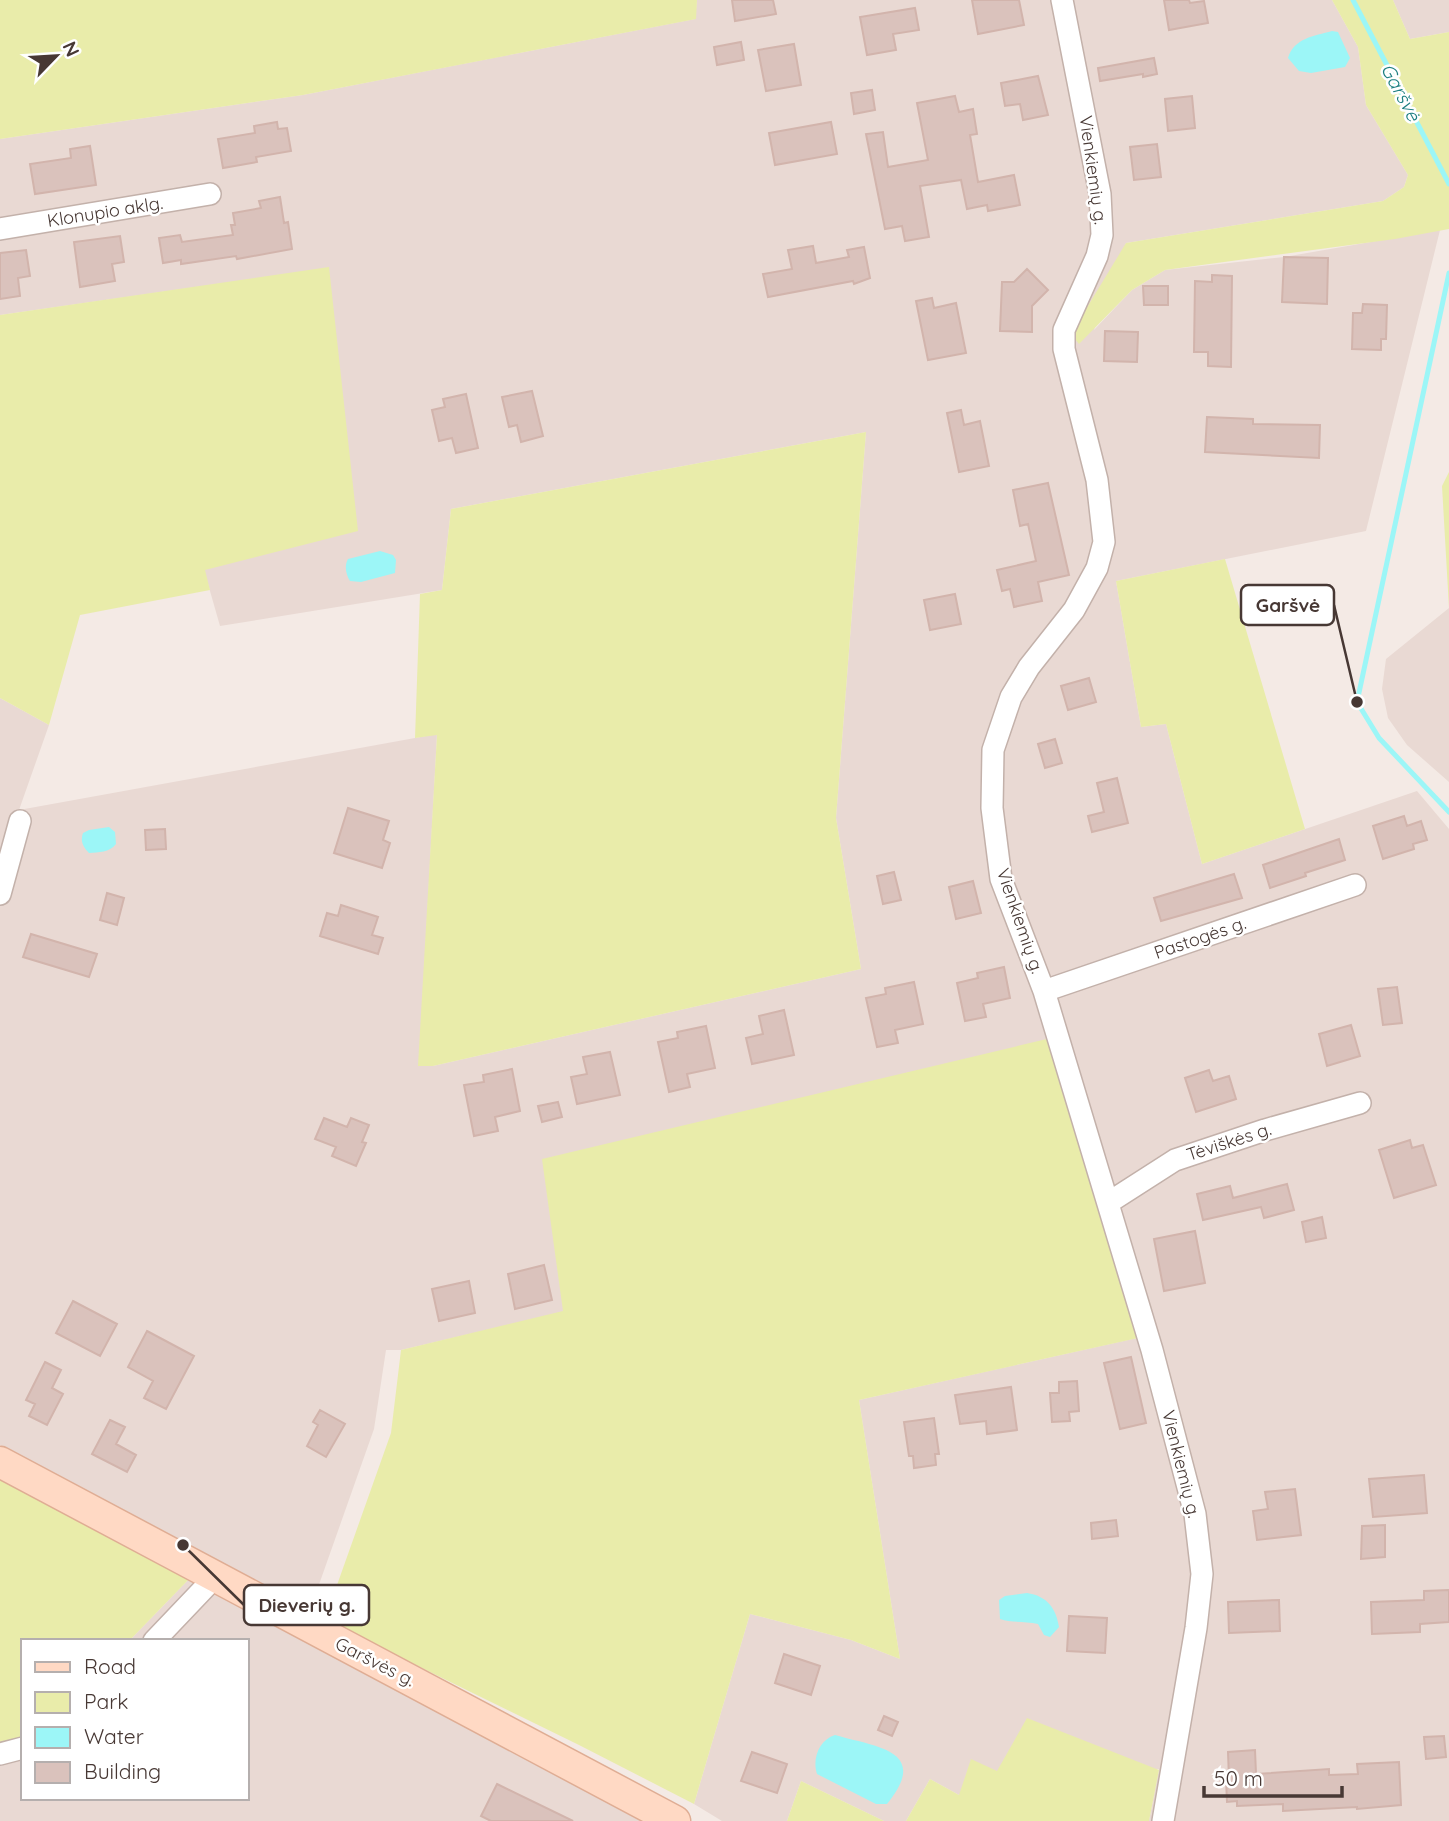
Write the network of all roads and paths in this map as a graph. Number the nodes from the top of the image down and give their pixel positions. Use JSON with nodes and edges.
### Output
{"nodes":[{"id":1,"x":1062,"y":0,"type":"edge"},
{"id":2,"x":210,"y":194,"type":"dead end"},
{"id":3,"x":0,"y":229,"type":"edge"},
{"id":4,"x":20,"y":821,"type":"dead end"},
{"id":5,"x":1355,"y":885,"type":"dead end"},
{"id":6,"x":0,"y":894,"type":"edge"},
{"id":7,"x":1044,"y":991,"type":"junction"},
{"id":8,"x":1360,"y":1103,"type":"dead end"},
{"id":9,"x":1108,"y":1203,"type":"junction"},
{"id":10,"x":0,"y":1462,"type":"edge"},
{"id":11,"x":214,"y":1578,"type":"junction"},
{"id":12,"x":155,"y":1639,"type":"edge"},
{"id":13,"x":21,"y":1749,"type":"edge"},
{"id":14,"x":0,"y":1754,"type":"edge"},
{"id":15,"x":675,"y":1821,"type":"edge"},
{"id":16,"x":1163,"y":1821,"type":"edge"}],
"edges":[{"from":1,"to":7,"type":"street","name":"Vienkiemių g."},
{"from":2,"to":3,"type":"street","name":"Klonupio aklg."},
{"from":4,"to":6,"type":"street"},
{"from":5,"to":7,"type":"street","name":"Pastogės g."},
{"from":7,"to":9,"type":"street","name":"Vienkiemių g."},
{"from":8,"to":9,"type":"street","name":"Tėviškės g."},
{"from":9,"to":16,"type":"street","name":"Vienkiemių g."},
{"from":10,"to":11,"type":"main road","name":"Garšvės g."},
{"from":11,"to":12,"type":"street"},
{"from":11,"to":15,"type":"main road","name":"Garšvės g."},
{"from":13,"to":14,"type":"street"}]}
